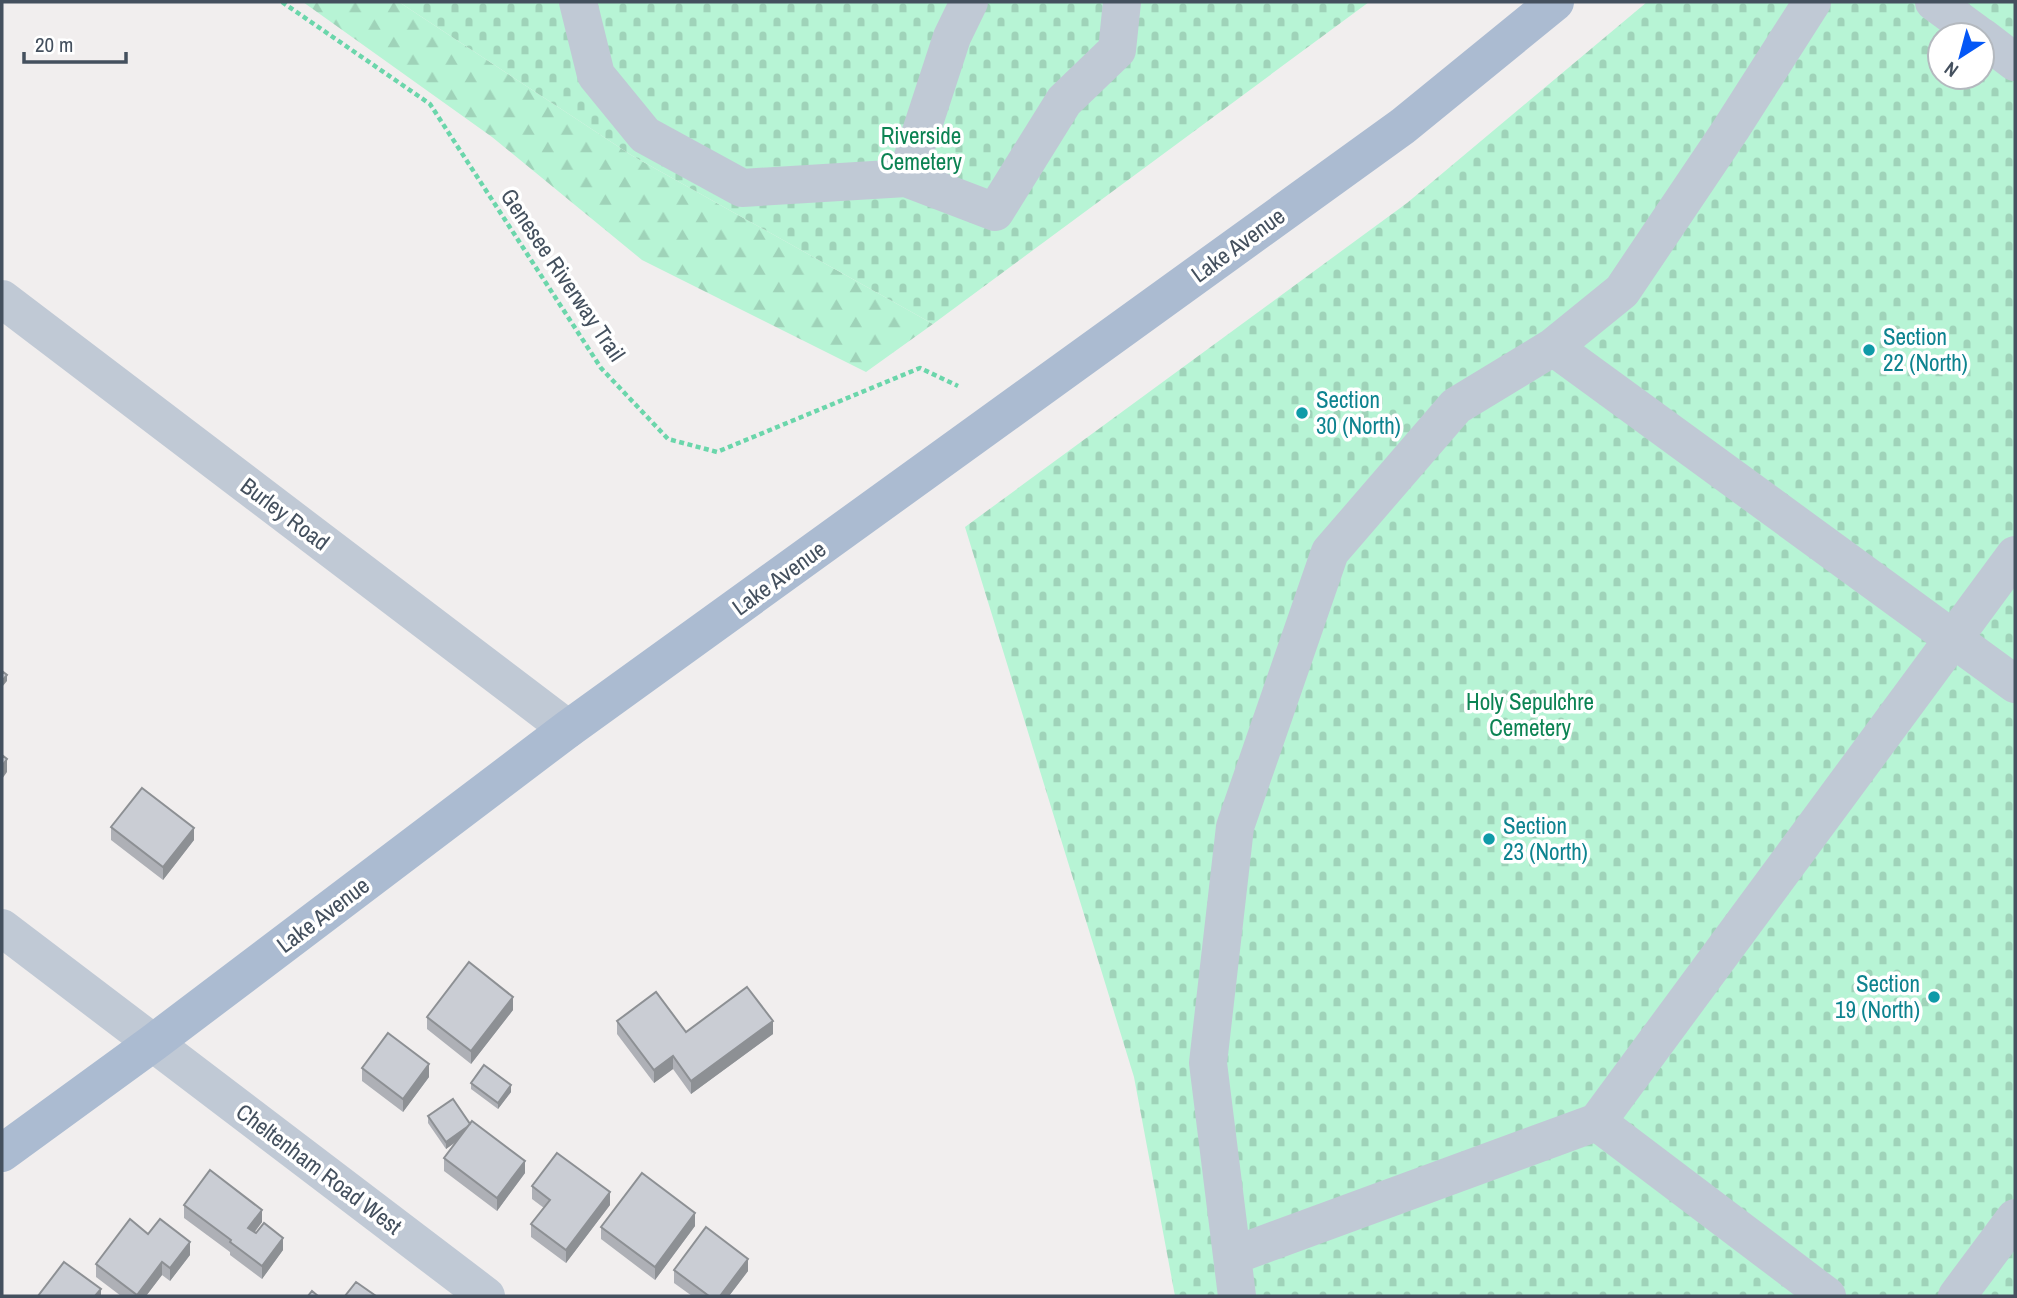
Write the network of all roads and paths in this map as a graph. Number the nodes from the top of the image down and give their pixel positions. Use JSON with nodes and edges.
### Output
{"nodes":[{"id":1,"x":282,"y":2,"type":"edge"},
{"id":2,"x":579,"y":2,"type":"edge"},
{"id":3,"x":969,"y":2,"type":"edge"},
{"id":4,"x":1122,"y":2,"type":"edge"},
{"id":5,"x":1555,"y":2,"type":"edge"},
{"id":6,"x":1812,"y":2,"type":"edge"},
{"id":7,"x":1934,"y":2,"type":"edge"},
{"id":8,"x":1960,"y":21,"type":"edge"},
{"id":9,"x":1996,"y":47,"type":"edge"},
{"id":10,"x":2015,"y":62,"type":"edge"},
{"id":11,"x":906,"y":178,"type":"junction"},
{"id":12,"x":2,"y":299,"type":"edge"},
{"id":13,"x":1553,"y":347,"type":"junction"},
{"id":14,"x":958,"y":386,"type":"dead end"},
{"id":15,"x":2015,"y":555,"type":"edge"},
{"id":16,"x":1954,"y":639,"type":"junction"},
{"id":17,"x":2015,"y":684,"type":"edge"},
{"id":18,"x":568,"y":729,"type":"junction"},
{"id":19,"x":2,"y":928,"type":"edge"},
{"id":20,"x":153,"y":1043,"type":"junction"},
{"id":21,"x":1597,"y":1122,"type":"junction"},
{"id":22,"x":2,"y":1153,"type":"edge"},
{"id":23,"x":2015,"y":1218,"type":"edge"},
{"id":24,"x":1232,"y":1256,"type":"junction"},
{"id":25,"x":486,"y":1296,"type":"edge"},
{"id":26,"x":1237,"y":1296,"type":"edge"},
{"id":27,"x":1827,"y":1296,"type":"edge"},
{"id":28,"x":1957,"y":1296,"type":"edge"}],
"edges":[{"from":1,"to":14,"type":"path","name":"Genesee Riverway Trail"},
{"from":2,"to":11,"type":"street"},
{"from":3,"to":11,"type":"street"},
{"from":4,"to":11,"type":"street"},
{"from":5,"to":18,"type":"main road","name":"Lake Avenue"},
{"from":6,"to":13,"type":"street"},
{"from":7,"to":8,"type":"street"},
{"from":9,"to":10,"type":"street"},
{"from":12,"to":18,"type":"street","name":"Burley Road"},
{"from":13,"to":16,"type":"street"},
{"from":13,"to":24,"type":"street"},
{"from":15,"to":16,"type":"street"},
{"from":16,"to":17,"type":"street"},
{"from":16,"to":21,"type":"street"},
{"from":18,"to":20,"type":"main road","name":"Lake Avenue"},
{"from":19,"to":20,"type":"street","name":"Cheltenham Road West"},
{"from":20,"to":22,"type":"main road","name":"Lake Avenue"},
{"from":20,"to":25,"type":"street","name":"Cheltenham Road West"},
{"from":21,"to":24,"type":"street"},
{"from":21,"to":27,"type":"street"},
{"from":23,"to":28,"type":"street"},
{"from":24,"to":26,"type":"street"}]}
